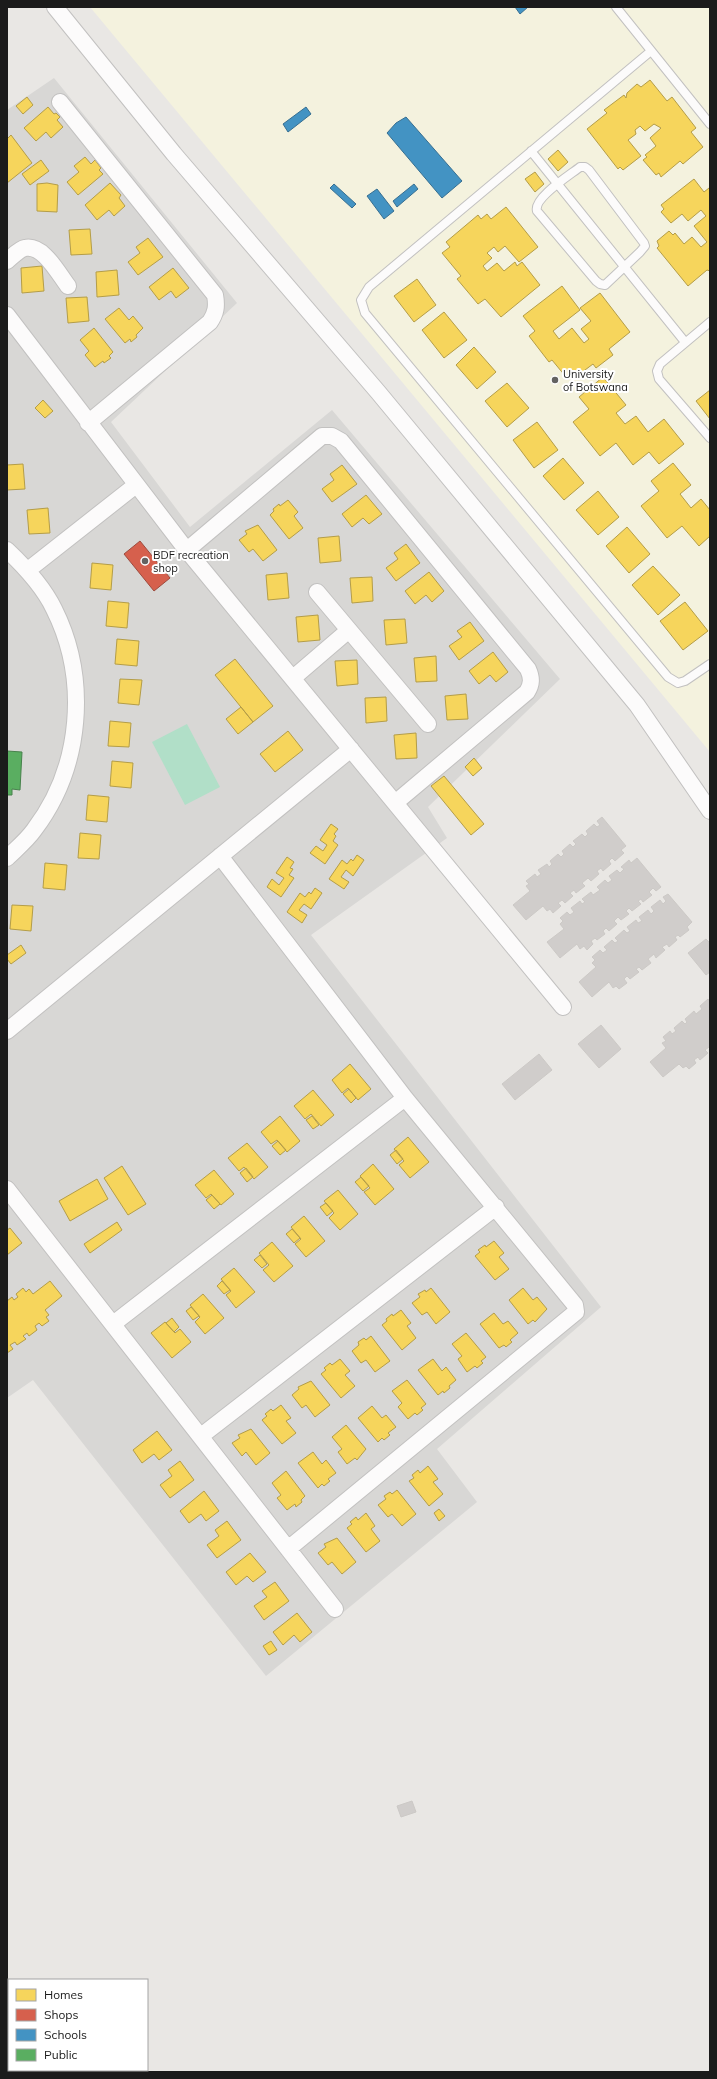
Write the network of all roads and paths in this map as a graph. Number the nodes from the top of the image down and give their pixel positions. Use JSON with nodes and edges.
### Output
{"nodes":[{"id":1,"x":55,"y":7,"type":"edge"},
{"id":2,"x":616,"y":7,"type":"edge"},
{"id":3,"x":651,"y":51,"type":"junction"},
{"id":4,"x":60,"y":102,"type":"dead end"},
{"id":5,"x":710,"y":124,"type":"edge"},
{"id":6,"x":531,"y":151,"type":"junction"},
{"id":7,"x":557,"y":184,"type":"junction"},
{"id":8,"x":7,"y":261,"type":"edge"},
{"id":9,"x":624,"y":267,"type":"junction"},
{"id":10,"x":68,"y":286,"type":"dead end"},
{"id":11,"x":7,"y":315,"type":"edge"},
{"id":12,"x":710,"y":322,"type":"edge"},
{"id":13,"x":685,"y":342,"type":"junction"},
{"id":14,"x":88,"y":423,"type":"junction"},
{"id":15,"x":710,"y":438,"type":"edge"},
{"id":16,"x":136,"y":485,"type":"junction"},
{"id":17,"x":7,"y":550,"type":"edge"},
{"id":18,"x":187,"y":550,"type":"junction"},
{"id":19,"x":28,"y":570,"type":"junction"},
{"id":20,"x":317,"y":592,"type":"dead end"},
{"id":21,"x":349,"y":630,"type":"junction"},
{"id":22,"x":710,"y":664,"type":"edge"},
{"id":23,"x":292,"y":678,"type":"junction"},
{"id":24,"x":428,"y":724,"type":"dead end"},
{"id":25,"x":351,"y":749,"type":"junction"},
{"id":26,"x":395,"y":803,"type":"junction"},
{"id":27,"x":710,"y":811,"type":"edge"},
{"id":28,"x":220,"y":856,"type":"junction"},
{"id":29,"x":7,"y":858,"type":"edge"},
{"id":30,"x":563,"y":1007,"type":"dead end"},
{"id":31,"x":7,"y":1031,"type":"edge"},
{"id":32,"x":405,"y":1098,"type":"junction"},
{"id":33,"x":7,"y":1189,"type":"edge"},
{"id":34,"x":496,"y":1207,"type":"junction"},
{"id":35,"x":113,"y":1324,"type":"junction"},
{"id":36,"x":201,"y":1436,"type":"junction"},
{"id":37,"x":288,"y":1549,"type":"junction"},
{"id":38,"x":335,"y":1609,"type":"dead end"}],
"edges":[{"from":1,"to":27,"type":"street"},
{"from":2,"to":3,"type":"lane"},
{"from":3,"to":5,"type":"lane"},
{"from":3,"to":6,"type":"lane"},
{"from":4,"to":14,"type":"street"},
{"from":6,"to":7,"type":"lane"},
{"from":6,"to":22,"type":"lane"},
{"from":7,"to":9,"type":"lane"},
{"from":7,"to":9,"type":"lane"},
{"from":7,"to":9,"type":"lane"},
{"from":8,"to":10,"type":"street"},
{"from":9,"to":13,"type":"lane"},
{"from":11,"to":14,"type":"street"},
{"from":12,"to":13,"type":"lane"},
{"from":13,"to":15,"type":"lane"},
{"from":14,"to":16,"type":"street"},
{"from":16,"to":18,"type":"street"},
{"from":16,"to":19,"type":"street"},
{"from":17,"to":19,"type":"street"},
{"from":18,"to":23,"type":"street"},
{"from":18,"to":26,"type":"street"},
{"from":19,"to":29,"type":"street"},
{"from":20,"to":21,"type":"street"},
{"from":21,"to":23,"type":"street"},
{"from":21,"to":24,"type":"street"},
{"from":23,"to":25,"type":"street"},
{"from":25,"to":26,"type":"street"},
{"from":25,"to":28,"type":"street"},
{"from":26,"to":30,"type":"street"},
{"from":28,"to":31,"type":"street"},
{"from":28,"to":32,"type":"street"},
{"from":32,"to":34,"type":"street"},
{"from":32,"to":35,"type":"street"},
{"from":33,"to":35,"type":"street"},
{"from":34,"to":36,"type":"street"},
{"from":34,"to":37,"type":"street"},
{"from":35,"to":36,"type":"street"},
{"from":36,"to":37,"type":"street"},
{"from":37,"to":38,"type":"street"}]}
